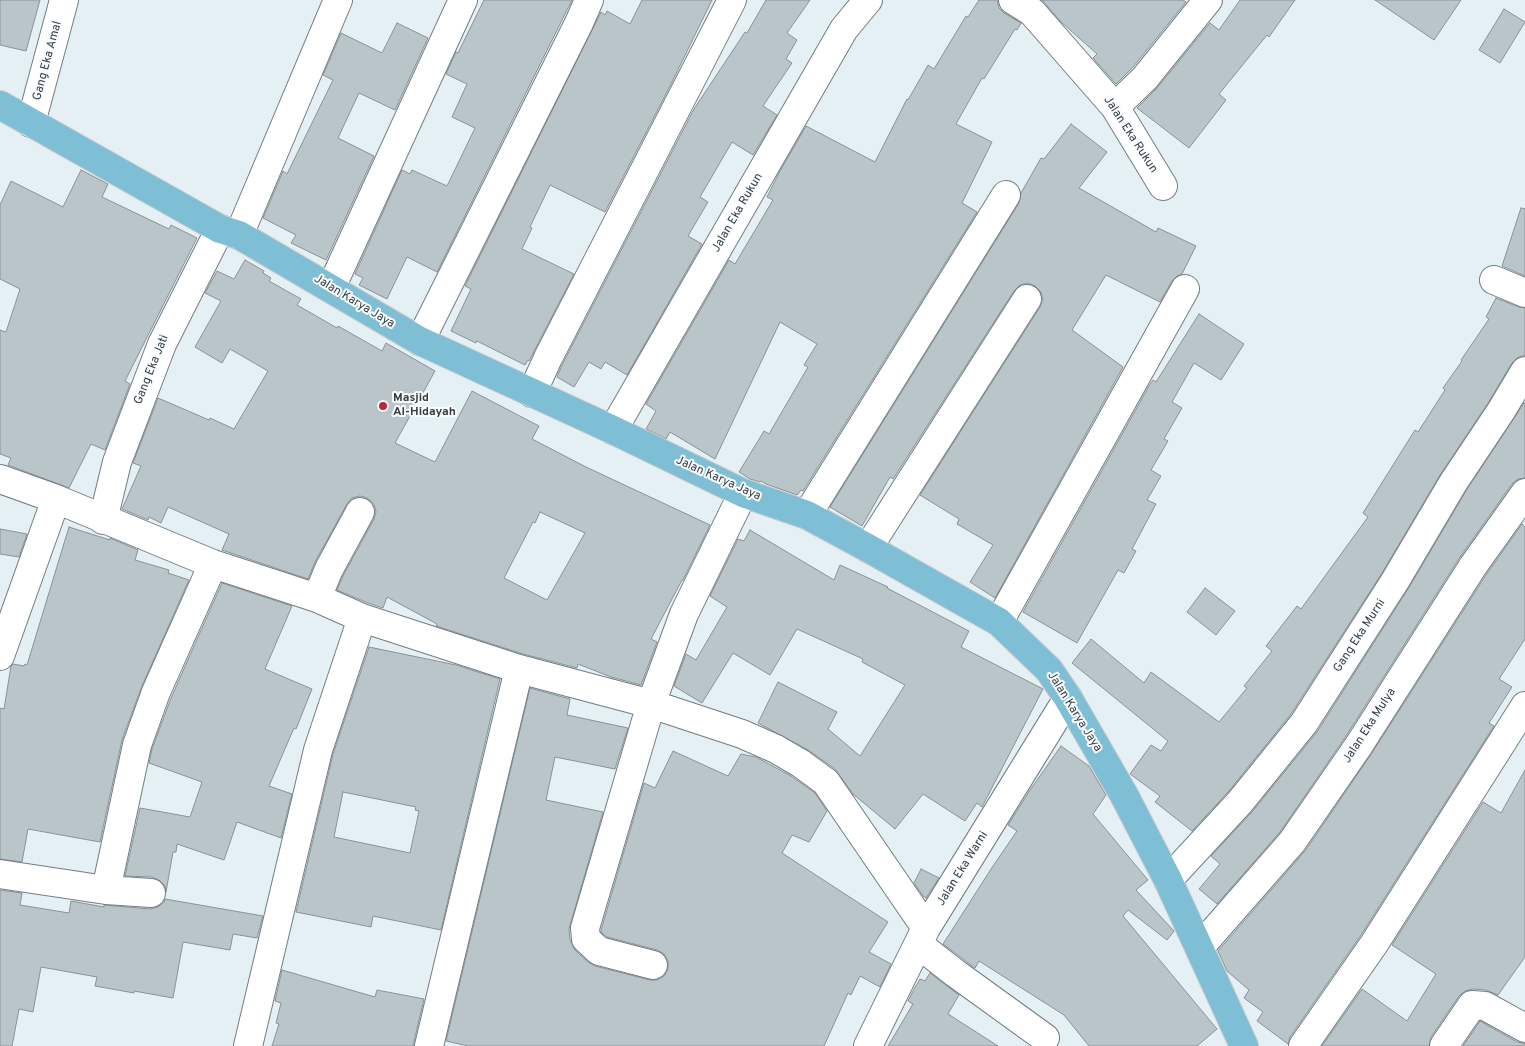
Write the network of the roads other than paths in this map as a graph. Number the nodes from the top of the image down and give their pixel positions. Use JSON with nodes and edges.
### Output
{"nodes":[{"id":1,"x":64,"y":0,"type":"edge"},
{"id":2,"x":338,"y":0,"type":"edge"},
{"id":3,"x":463,"y":0,"type":"edge"},
{"id":4,"x":589,"y":0,"type":"edge"},
{"id":5,"x":732,"y":0,"type":"edge"},
{"id":6,"x":868,"y":0,"type":"edge"},
{"id":7,"x":1012,"y":0,"type":"edge"},
{"id":8,"x":1208,"y":0,"type":"edge"},
{"id":9,"x":0,"y":105,"type":"edge"},
{"id":10,"x":1115,"y":107,"type":"junction"},
{"id":11,"x":31,"y":123,"type":"junction"},
{"id":12,"x":1163,"y":186,"type":"dead end"},
{"id":13,"x":1006,"y":195,"type":"dead end"},
{"id":14,"x":230,"y":232,"type":"junction"},
{"id":15,"x":1494,"y":280,"type":"dead end"},
{"id":16,"x":331,"y":288,"type":"junction"},
{"id":17,"x":1185,"y":289,"type":"dead end"},
{"id":18,"x":1525,"y":293,"type":"edge"},
{"id":19,"x":1027,"y":299,"type":"dead end"},
{"id":20,"x":420,"y":341,"type":"junction"},
{"id":21,"x":1525,"y":371,"type":"edge"},
{"id":22,"x":532,"y":393,"type":"junction"},
{"id":23,"x":613,"y":430,"type":"junction"},
{"id":24,"x":0,"y":479,"type":"edge"},
{"id":25,"x":743,"y":493,"type":"junction"},
{"id":26,"x":1525,"y":493,"type":"edge"},
{"id":27,"x":56,"y":499,"type":"junction"},
{"id":28,"x":360,"y":512,"type":"dead end"},
{"id":29,"x":808,"y":515,"type":"junction"},
{"id":30,"x":104,"y":520,"type":"junction"},
{"id":31,"x":868,"y":548,"type":"junction"},
{"id":32,"x":214,"y":564,"type":"junction"},
{"id":33,"x":317,"y":598,"type":"junction"},
{"id":34,"x":362,"y":618,"type":"junction"},
{"id":35,"x":999,"y":622,"type":"junction"},
{"id":36,"x":0,"y":656,"type":"edge"},
{"id":37,"x":519,"y":669,"type":"junction"},
{"id":38,"x":1068,"y":698,"type":"junction"},
{"id":39,"x":650,"y":704,"type":"junction"},
{"id":40,"x":1525,"y":706,"type":"edge"},
{"id":41,"x":0,"y":874,"type":"edge"},
{"id":42,"x":1168,"y":880,"type":"junction"},
{"id":43,"x":106,"y":890,"type":"junction"},
{"id":44,"x":151,"y":893,"type":"dead end"},
{"id":45,"x":922,"y":936,"type":"junction"},
{"id":46,"x":1200,"y":947,"type":"junction"},
{"id":47,"x":654,"y":965,"type":"dead end"},
{"id":48,"x":1525,"y":1028,"type":"edge"},
{"id":49,"x":1045,"y":1038,"type":"dead end"},
{"id":50,"x":248,"y":1046,"type":"edge"},
{"id":51,"x":429,"y":1046,"type":"edge"},
{"id":52,"x":868,"y":1046,"type":"edge"},
{"id":53,"x":1244,"y":1046,"type":"edge"},
{"id":54,"x":1303,"y":1046,"type":"edge"},
{"id":55,"x":1444,"y":1046,"type":"edge"}],
"edges":[{"from":1,"to":11,"type":"street","name":"Gang Eka Amal"},
{"from":2,"to":14,"type":"street","name":"Gang Eka Jati"},
{"from":3,"to":16,"type":"street"},
{"from":4,"to":20,"type":"street"},
{"from":5,"to":22,"type":"street"},
{"from":6,"to":23,"type":"street","name":"Jalan Eka Rukun"},
{"from":7,"to":10,"type":"street","name":"Jalan Eka Rukun"},
{"from":8,"to":10,"type":"street"},
{"from":9,"to":11,"type":"main road","name":"Jalan Karya Jaya"},
{"from":10,"to":12,"type":"street","name":"Jalan Eka Rukun"},
{"from":11,"to":14,"type":"main road","name":"Jalan Karya Jaya"},
{"from":13,"to":29,"type":"street"},
{"from":14,"to":16,"type":"main road","name":"Jalan Karya Jaya"},
{"from":14,"to":30,"type":"street","name":"Gang Eka Jati"},
{"from":15,"to":18,"type":"street"},
{"from":16,"to":20,"type":"main road","name":"Jalan Karya Jaya"},
{"from":17,"to":35,"type":"street"},
{"from":19,"to":31,"type":"street"},
{"from":20,"to":22,"type":"main road","name":"Jalan Karya Jaya"},
{"from":21,"to":42,"type":"street","name":"Gang Eka Murni"},
{"from":22,"to":23,"type":"main road","name":"Jalan Karya Jaya"},
{"from":23,"to":25,"type":"main road","name":"Jalan Karya Jaya"},
{"from":24,"to":27,"type":"street"},
{"from":25,"to":29,"type":"main road","name":"Jalan Karya Jaya"},
{"from":25,"to":39,"type":"street"},
{"from":26,"to":46,"type":"street","name":"Jalan Eka Mulya"},
{"from":27,"to":30,"type":"street"},
{"from":27,"to":36,"type":"street"},
{"from":28,"to":33,"type":"street"},
{"from":29,"to":31,"type":"main road","name":"Jalan Karya Jaya"},
{"from":30,"to":32,"type":"street"},
{"from":31,"to":35,"type":"main road","name":"Jalan Karya Jaya"},
{"from":32,"to":33,"type":"street"},
{"from":32,"to":43,"type":"street"},
{"from":33,"to":34,"type":"street"},
{"from":34,"to":37,"type":"street"},
{"from":34,"to":50,"type":"street"},
{"from":35,"to":38,"type":"main road","name":"Jalan Karya Jaya"},
{"from":37,"to":39,"type":"street"},
{"from":37,"to":51,"type":"street"},
{"from":38,"to":42,"type":"main road","name":"Jalan Karya Jaya"},
{"from":38,"to":45,"type":"street","name":"Jalan Eka Warni"},
{"from":39,"to":45,"type":"street"},
{"from":39,"to":47,"type":"street"},
{"from":40,"to":54,"type":"street"},
{"from":41,"to":43,"type":"street"},
{"from":42,"to":46,"type":"main road","name":"Jalan Karya Jaya"},
{"from":43,"to":44,"type":"street"},
{"from":45,"to":49,"type":"street"},
{"from":45,"to":52,"type":"street","name":"Jalan Eka Warni"},
{"from":46,"to":53,"type":"main road","name":"Jalan Karya Jaya"},
{"from":48,"to":55,"type":"street"}]}
